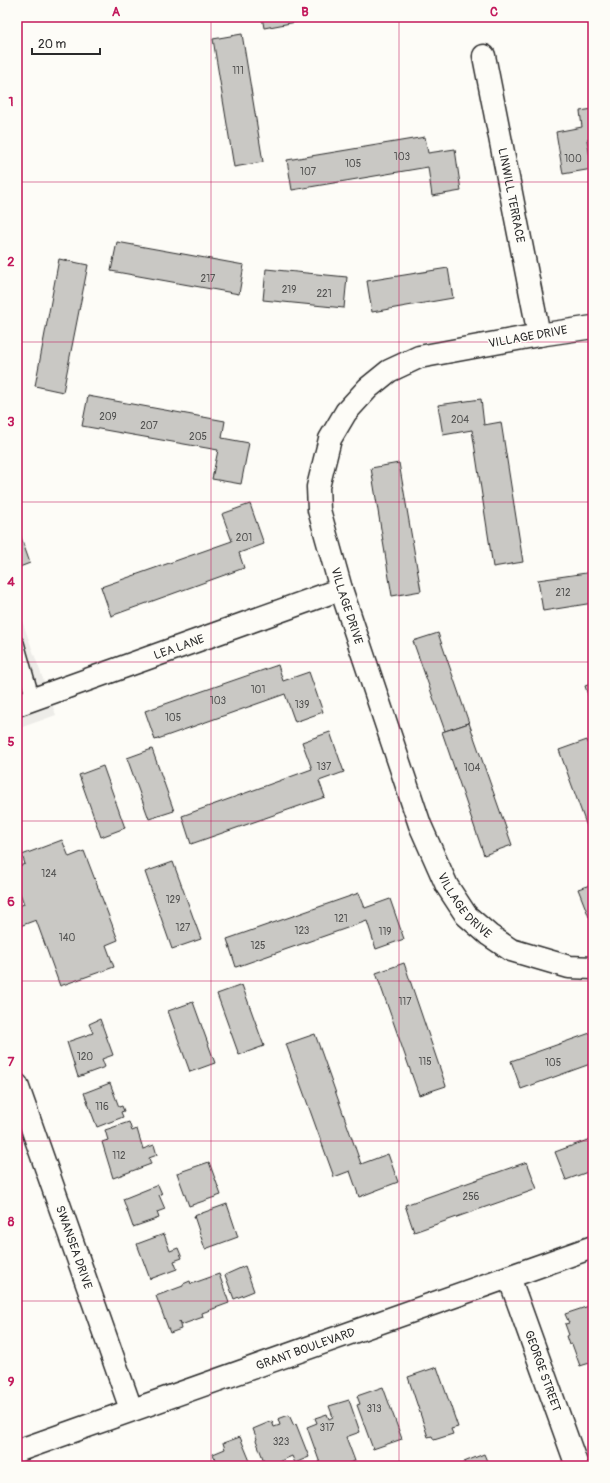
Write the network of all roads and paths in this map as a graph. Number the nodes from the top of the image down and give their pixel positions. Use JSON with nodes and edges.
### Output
{"nodes":[{"id":1,"x":484,"y":56,"type":"dead end"},
{"id":2,"x":593,"y":327,"type":"edge"},
{"id":3,"x":539,"y":335,"type":"junction"},
{"id":4,"x":342,"y":589,"type":"junction"},
{"id":5,"x":17,"y":643,"type":"edge"},
{"id":6,"x":25,"y":702,"type":"edge"},
{"id":7,"x":593,"y":968,"type":"edge"},
{"id":8,"x":17,"y":1085,"type":"edge"},
{"id":9,"x":593,"y":1247,"type":"edge"},
{"id":10,"x":509,"y":1277,"type":"junction"},
{"id":11,"x":131,"y":1409,"type":"junction"},
{"id":12,"x":17,"y":1451,"type":"edge"},
{"id":13,"x":577,"y":1466,"type":"edge"}],
"edges":[{"from":1,"to":3,"type":"street","name":"LINWILL TERRACE"},
{"from":2,"to":3,"type":"street","name":"VILLAGE DRIVE"},
{"from":3,"to":4,"type":"street","name":"VILLAGE DRIVE"},
{"from":4,"to":6,"type":"street","name":"LEA LANE"},
{"from":4,"to":7,"type":"street","name":"VILLAGE DRIVE"},
{"from":5,"to":6,"type":"lane"},
{"from":8,"to":11,"type":"street","name":"SWANSEA DRIVE"},
{"from":9,"to":10,"type":"street","name":"GRANT BOULEVARD"},
{"from":10,"to":11,"type":"street","name":"GRANT BOULEVARD"},
{"from":10,"to":13,"type":"street","name":"GEORGE STREET"},
{"from":11,"to":12,"type":"street","name":"GRANT BOULEVARD"}]}
